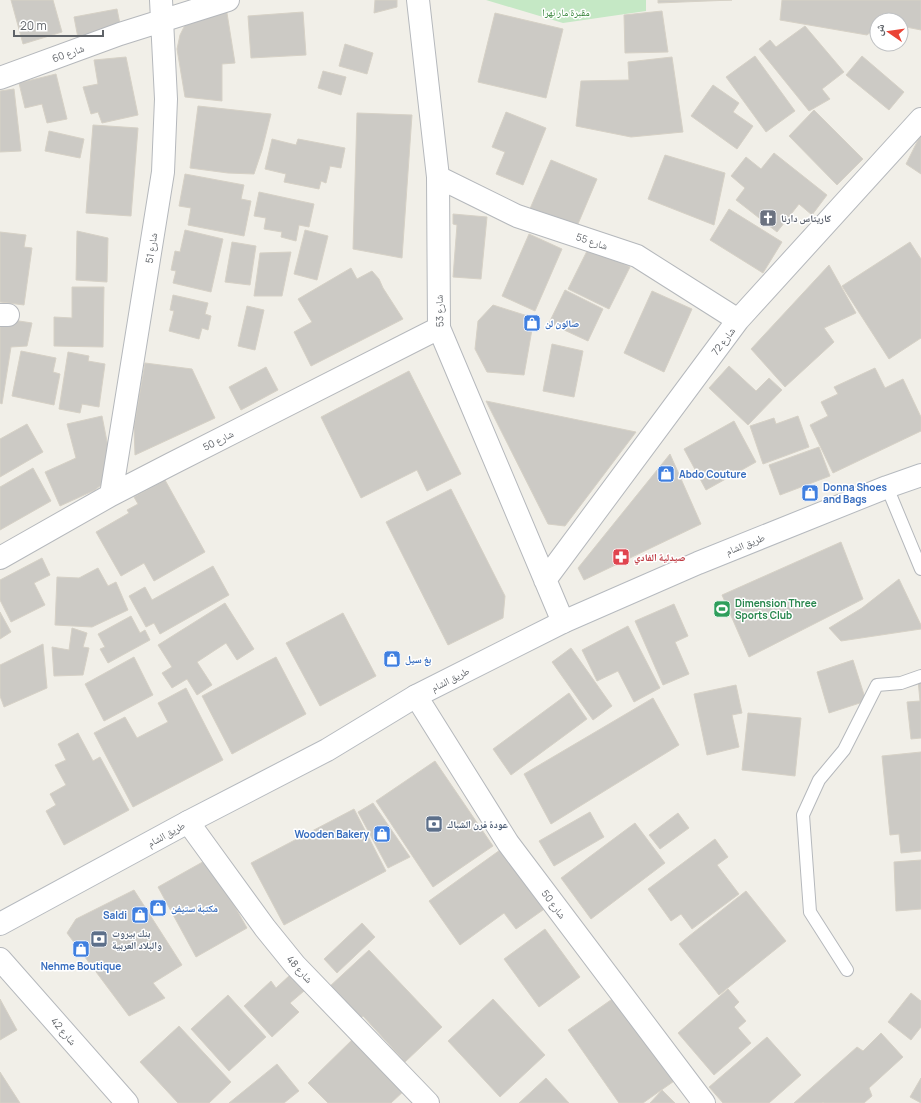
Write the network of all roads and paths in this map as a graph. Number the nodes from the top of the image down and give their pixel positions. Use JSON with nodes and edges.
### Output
{"nodes":[{"id":1,"x":228,"y":0,"type":"edge"},
{"id":2,"x":418,"y":0,"type":"edge"},
{"id":3,"x":161,"y":10,"type":"edge"},
{"id":4,"x":0,"y":78,"type":"edge"},
{"id":5,"x":921,"y":119,"type":"edge"},
{"id":6,"x":438,"y":177,"type":"junction"},
{"id":7,"x":738,"y":320,"type":"junction"},
{"id":8,"x":439,"y":328,"type":"junction"},
{"id":9,"x":921,"y":475,"type":"edge"},
{"id":10,"x":887,"y":487,"type":"junction"},
{"id":11,"x":111,"y":495,"type":"junction"},
{"id":12,"x":0,"y":558,"type":"edge"},
{"id":13,"x":921,"y":569,"type":"edge"},
{"id":14,"x":545,"y":580,"type":"junction"},
{"id":15,"x":563,"y":622,"type":"junction"},
{"id":16,"x":921,"y":676,"type":"edge"},
{"id":17,"x":416,"y":696,"type":"junction"},
{"id":18,"x":188,"y":822,"type":"junction"},
{"id":19,"x":0,"y":924,"type":"edge"},
{"id":20,"x":0,"y":959,"type":"edge"},
{"id":21,"x":847,"y":970,"type":"dead end"},
{"id":22,"x":423,"y":1102,"type":"edge"},
{"id":23,"x":127,"y":1103,"type":"edge"},
{"id":24,"x":704,"y":1103,"type":"edge"}],
"edges":[{"from":1,"to":3,"type":"street","name":"شارع 60"},
{"from":2,"to":6,"type":"street","name":"شارع 53"},
{"from":3,"to":4,"type":"street","name":"شارع 60"},
{"from":3,"to":11,"type":"street","name":"شارع 51"},
{"from":5,"to":7,"type":"street","name":"شارع 72"},
{"from":6,"to":7,"type":"street","name":"شارع 55"},
{"from":6,"to":8,"type":"street","name":"شارع 53"},
{"from":7,"to":14,"type":"street","name":"شارع 72"},
{"from":8,"to":11,"type":"street","name":"شارع 50"},
{"from":8,"to":14,"type":"street","name":"شارع 53"},
{"from":9,"to":10,"type":"street","name":"طريق الشام"},
{"from":10,"to":13,"type":"lane"},
{"from":10,"to":15,"type":"street","name":"طريق الشام"},
{"from":11,"to":12,"type":"street","name":"شارع 50"},
{"from":14,"to":15,"type":"street","name":"شارع 53"},
{"from":15,"to":17,"type":"street","name":"طريق الشام"},
{"from":16,"to":21,"type":"lane"},
{"from":17,"to":18,"type":"street","name":"طريق الشام"},
{"from":17,"to":24,"type":"street","name":"شارع 50"},
{"from":18,"to":19,"type":"street","name":"طريق الشام"},
{"from":18,"to":22,"type":"street","name":"شارع 48"},
{"from":20,"to":23,"type":"street","name":"شارع 42"}]}
